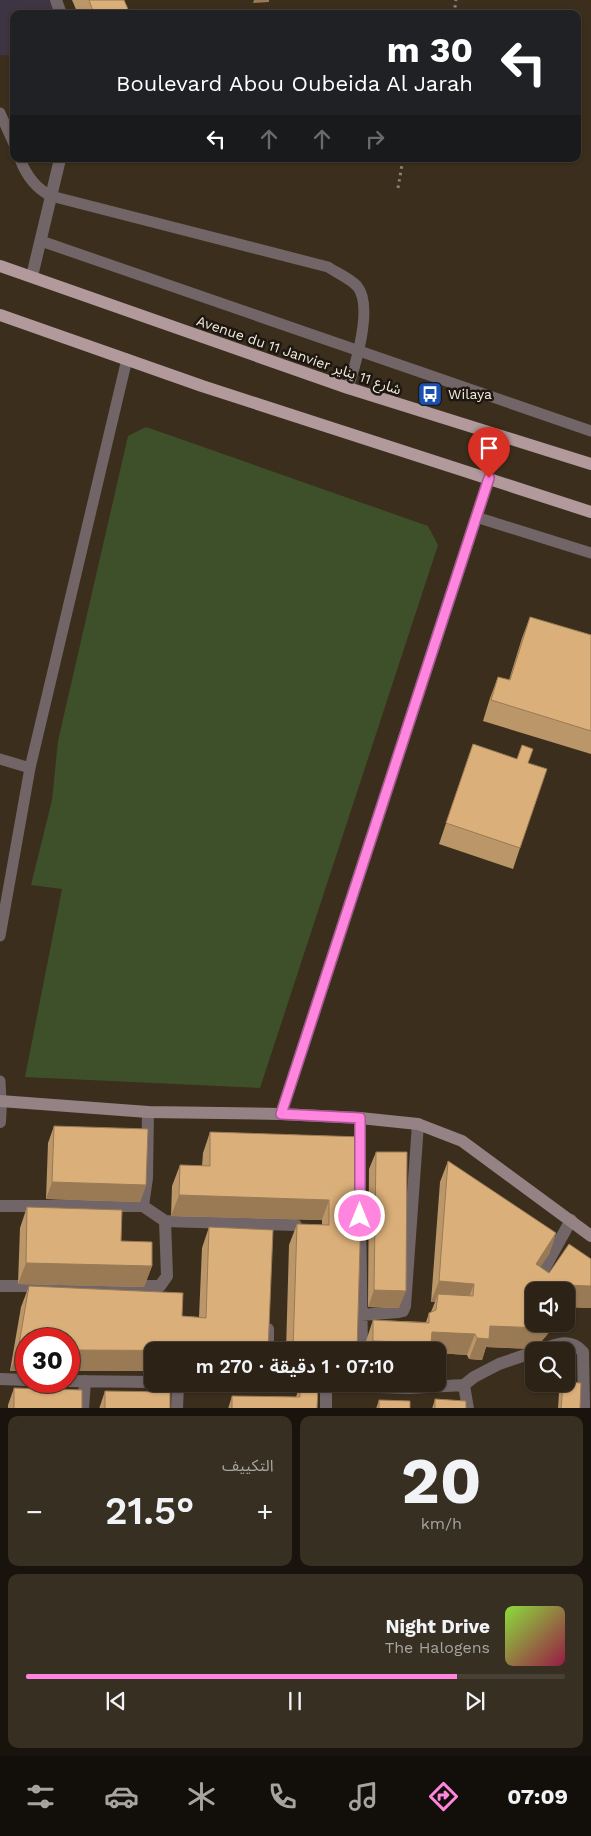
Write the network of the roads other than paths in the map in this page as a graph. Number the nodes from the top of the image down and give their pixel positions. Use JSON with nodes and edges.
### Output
{"nodes":[{"id":1,"x":0,"y":113,"type":"edge"},
{"id":2,"x":10,"y":135,"type":"edge"},
{"id":3,"x":22,"y":162,"type":"edge"},
{"id":4,"x":59,"y":162,"type":"edge"},
{"id":5,"x":51,"y":196,"type":"junction"},
{"id":6,"x":41,"y":241,"type":"junction"},
{"id":7,"x":0,"y":266,"type":"edge"},
{"id":8,"x":32,"y":276,"type":"junction"},
{"id":9,"x":0,"y":315,"type":"edge"},
{"id":10,"x":359,"y":351,"type":"junction"},
{"id":11,"x":128,"y":359,"type":"junction"},
{"id":12,"x":348,"y":388,"type":"junction"},
{"id":13,"x":591,"y":431,"type":"edge"},
{"id":14,"x":590,"y":463,"type":"edge"},
{"id":15,"x":489,"y":478,"type":"junction"},
{"id":16,"x":591,"y":512,"type":"edge"},
{"id":17,"x":476,"y":516,"type":"junction"},
{"id":18,"x":591,"y":553,"type":"edge"},
{"id":19,"x":0,"y":758,"type":"edge"},
{"id":20,"x":30,"y":768,"type":"junction"},
{"id":21,"x":0,"y":936,"type":"edge"},
{"id":22,"x":0,"y":1080,"type":"edge"},
{"id":23,"x":0,"y":1101,"type":"edge"},
{"id":24,"x":148,"y":1112,"type":"junction"},
{"id":25,"x":281,"y":1114,"type":"junction"},
{"id":26,"x":360,"y":1118,"type":"junction"},
{"id":27,"x":0,"y":1122,"type":"edge"},
{"id":28,"x":418,"y":1124,"type":"junction"},
{"id":29,"x":360,"y":1167,"type":"edge"},
{"id":30,"x":360,"y":1197,"type":"edge"},
{"id":31,"x":0,"y":1206,"type":"edge"},
{"id":32,"x":143,"y":1206,"type":"junction"},
{"id":33,"x":570,"y":1220,"type":"junction"},
{"id":34,"x":165,"y":1221,"type":"junction"},
{"id":35,"x":296,"y":1225,"type":"edge"},
{"id":36,"x":591,"y":1236,"type":"edge"},
{"id":37,"x":540,"y":1281,"type":"edge"},
{"id":38,"x":0,"y":1286,"type":"edge"},
{"id":39,"x":268,"y":1312,"type":"edge"},
{"id":40,"x":361,"y":1315,"type":"junction"},
{"id":41,"x":268,"y":1342,"type":"edge"},
{"id":42,"x":362,"y":1342,"type":"edge"},
{"id":43,"x":575,"y":1344,"type":"edge"},
{"id":44,"x":525,"y":1355,"type":"edge"},
{"id":45,"x":0,"y":1379,"type":"edge"},
{"id":46,"x":15,"y":1380,"type":"edge"},
{"id":47,"x":80,"y":1381,"type":"edge"},
{"id":48,"x":85,"y":1381,"type":"junction"},
{"id":49,"x":144,"y":1382,"type":"edge"},
{"id":50,"x":464,"y":1385,"type":"junction"},
{"id":51,"x":446,"y":1386,"type":"edge"},
{"id":52,"x":178,"y":1392,"type":"edge"},
{"id":53,"x":326,"y":1392,"type":"edge"},
{"id":54,"x":410,"y":1392,"type":"edge"},
{"id":55,"x":409,"y":1402,"type":"edge"},
{"id":56,"x":83,"y":1408,"type":"edge"},
{"id":57,"x":177,"y":1408,"type":"edge"},
{"id":58,"x":326,"y":1408,"type":"edge"},
{"id":59,"x":468,"y":1408,"type":"edge"},
{"id":60,"x":584,"y":1408,"type":"edge"}],
"edges":[{"from":1,"to":2,"type":"lane"},
{"from":3,"to":5,"type":"lane"},
{"from":4,"to":5,"type":"street"},
{"from":5,"to":6,"type":"street"},
{"from":5,"to":10,"type":"lane"},
{"from":6,"to":8,"type":"street"},
{"from":6,"to":10,"type":"lane"},
{"from":7,"to":8,"type":"main road","name":"Avenue du 11 Janvier شارع 11 يناير"},
{"from":8,"to":12,"type":"main road","name":"Avenue du 11 Janvier شارع 11 يناير"},
{"from":9,"to":11,"type":"main road"},
{"from":10,"to":12,"type":"lane"},
{"from":10,"to":13,"type":"lane"},
{"from":11,"to":15,"type":"main road"},
{"from":11,"to":20,"type":"lane"},
{"from":12,"to":14,"type":"main road","name":"Avenue du 11 Janvier شارع 11 يناير"},
{"from":15,"to":16,"type":"main road"},
{"from":15,"to":17,"type":"street"},
{"from":17,"to":18,"type":"lane"},
{"from":17,"to":25,"type":"street"},
{"from":19,"to":20,"type":"lane"},
{"from":20,"to":21,"type":"lane"},
{"from":22,"to":23,"type":"lane"},
{"from":23,"to":24,"type":"street"},
{"from":23,"to":27,"type":"street"},
{"from":24,"to":25,"type":"street"},
{"from":24,"to":32,"type":"street"},
{"from":25,"to":26,"type":"street"},
{"from":26,"to":28,"type":"street"},
{"from":26,"to":29,"type":"street"},
{"from":28,"to":33,"type":"street"},
{"from":28,"to":40,"type":"street"},
{"from":30,"to":40,"type":"street"},
{"from":31,"to":32,"type":"street"},
{"from":32,"to":34,"type":"street"},
{"from":33,"to":36,"type":"street"},
{"from":33,"to":37,"type":"street"},
{"from":34,"to":35,"type":"street"},
{"from":34,"to":38,"type":"street"},
{"from":39,"to":41,"type":"street"},
{"from":40,"to":42,"type":"street"},
{"from":43,"to":60,"type":"street"},
{"from":44,"to":50,"type":"street"},
{"from":45,"to":46,"type":"street"},
{"from":47,"to":48,"type":"street"},
{"from":48,"to":49,"type":"street"},
{"from":48,"to":56,"type":"street"},
{"from":50,"to":51,"type":"street"},
{"from":50,"to":59,"type":"street"},
{"from":52,"to":57,"type":"street"},
{"from":53,"to":58,"type":"street"},
{"from":54,"to":55,"type":"street"}]}
